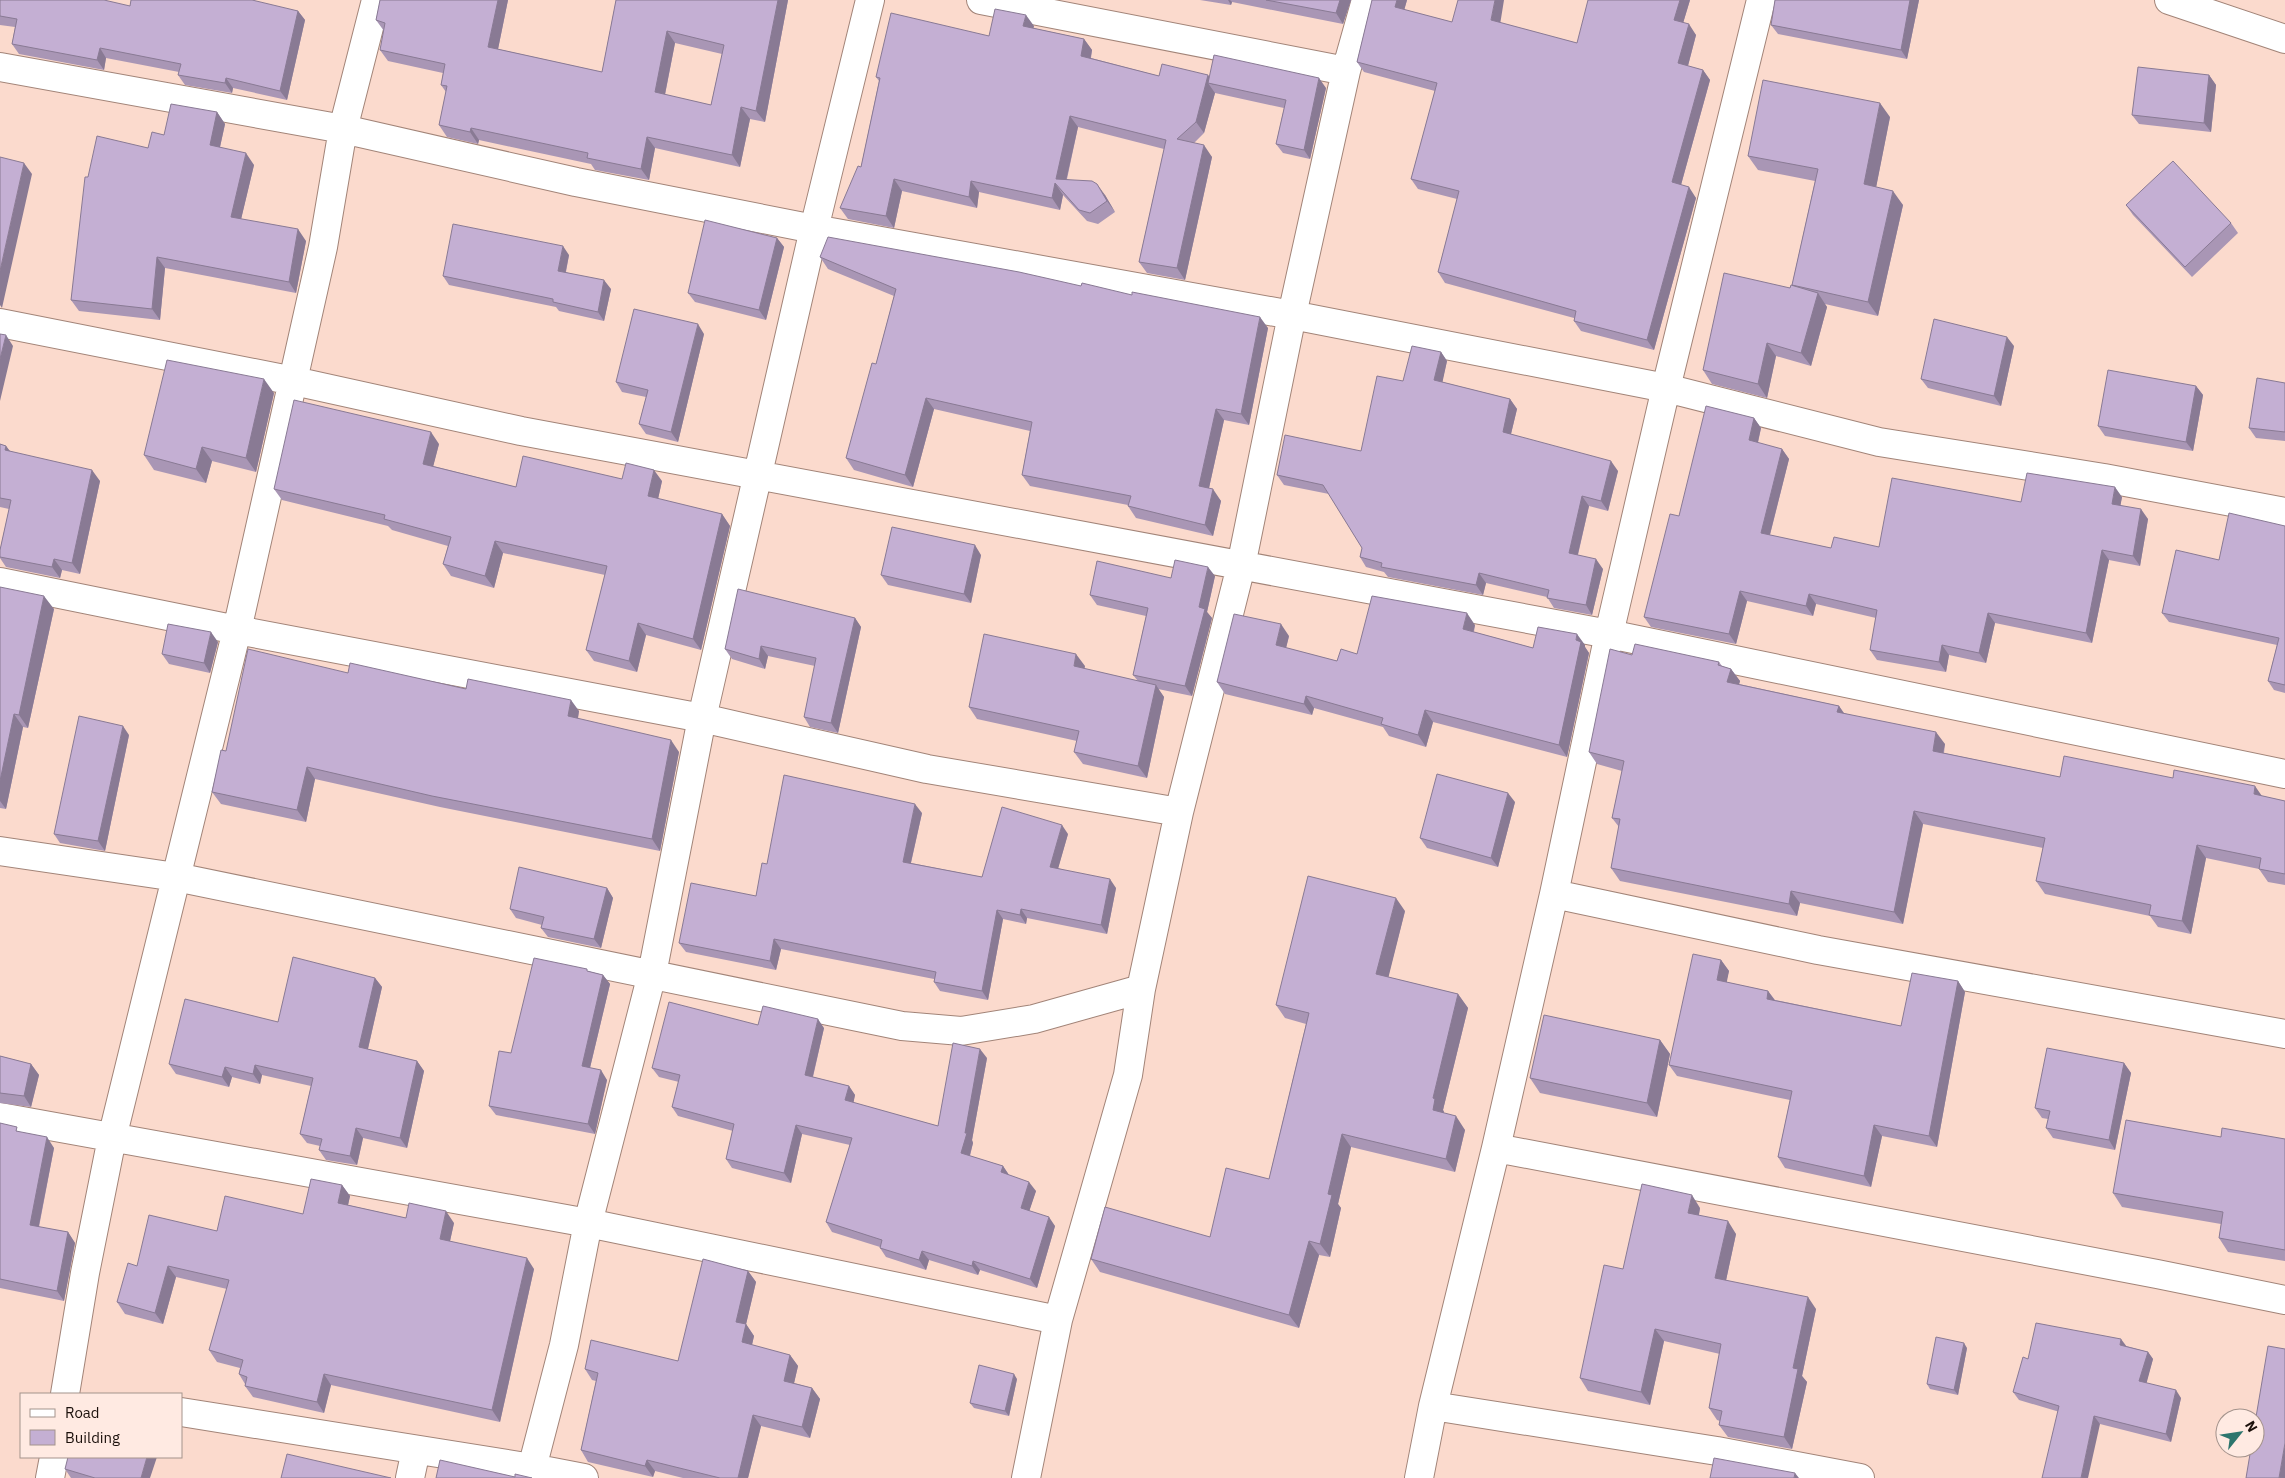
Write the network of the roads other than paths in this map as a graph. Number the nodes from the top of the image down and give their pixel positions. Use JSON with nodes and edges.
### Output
{"nodes":[{"id":1,"x":376,"y":0,"type":"edge"},
{"id":2,"x":870,"y":0,"type":"edge"},
{"id":3,"x":981,"y":0,"type":"edge"},
{"id":4,"x":1366,"y":0,"type":"edge"},
{"id":5,"x":1761,"y":0,"type":"edge"},
{"id":6,"x":2169,"y":0,"type":"edge"},
{"id":7,"x":2285,"y":39,"type":"edge"},
{"id":8,"x":0,"y":67,"type":"edge"},
{"id":9,"x":1346,"y":71,"type":"junction"},
{"id":10,"x":344,"y":129,"type":"junction"},
{"id":11,"x":814,"y":229,"type":"junction"},
{"id":12,"x":1292,"y":315,"type":"junction"},
{"id":13,"x":0,"y":323,"type":"edge"},
{"id":14,"x":294,"y":381,"type":"junction"},
{"id":15,"x":1666,"y":388,"type":"junction"},
{"id":16,"x":756,"y":475,"type":"junction"},
{"id":17,"x":2285,"y":512,"type":"edge"},
{"id":18,"x":1241,"y":566,"type":"junction"},
{"id":19,"x":0,"y":582,"type":"edge"},
{"id":20,"x":237,"y":630,"type":"junction"},
{"id":21,"x":1609,"y":634,"type":"junction"},
{"id":22,"x":702,"y":718,"type":"junction"},
{"id":23,"x":2285,"y":774,"type":"edge"},
{"id":24,"x":1179,"y":812,"type":"junction"},
{"id":25,"x":0,"y":851,"type":"edge"},
{"id":26,"x":176,"y":877,"type":"junction"},
{"id":27,"x":1554,"y":894,"type":"junction"},
{"id":28,"x":652,"y":974,"type":"junction"},
{"id":29,"x":1141,"y":989,"type":"junction"},
{"id":30,"x":2285,"y":1034,"type":"edge"},
{"id":31,"x":0,"y":1117,"type":"edge"},
{"id":32,"x":112,"y":1138,"type":"junction"},
{"id":33,"x":1496,"y":1148,"type":"junction"},
{"id":34,"x":588,"y":1223,"type":"junction"},
{"id":35,"x":2285,"y":1300,"type":"edge"},
{"id":36,"x":1058,"y":1320,"type":"junction"},
{"id":37,"x":68,"y":1393,"type":"edge"},
{"id":38,"x":1433,"y":1406,"type":"junction"},
{"id":39,"x":182,"y":1412,"type":"edge"},
{"id":40,"x":416,"y":1450,"type":"junction"},
{"id":41,"x":54,"y":1458,"type":"edge"},
{"id":42,"x":532,"y":1468,"type":"junction"},
{"id":43,"x":50,"y":1478,"type":"edge"},
{"id":44,"x":410,"y":1478,"type":"edge"},
{"id":45,"x":584,"y":1478,"type":"edge"},
{"id":46,"x":1026,"y":1478,"type":"edge"},
{"id":47,"x":1419,"y":1478,"type":"edge"},
{"id":48,"x":1860,"y":1478,"type":"edge"}],
"edges":[{"from":1,"to":10,"type":"street"},
{"from":2,"to":11,"type":"street"},
{"from":3,"to":9,"type":"street"},
{"from":4,"to":9,"type":"street"},
{"from":5,"to":15,"type":"street"},
{"from":6,"to":7,"type":"street"},
{"from":8,"to":10,"type":"street"},
{"from":9,"to":12,"type":"street"},
{"from":10,"to":11,"type":"street"},
{"from":10,"to":14,"type":"street"},
{"from":11,"to":12,"type":"street"},
{"from":11,"to":16,"type":"street"},
{"from":12,"to":15,"type":"street"},
{"from":12,"to":18,"type":"street"},
{"from":13,"to":14,"type":"street"},
{"from":14,"to":16,"type":"street"},
{"from":14,"to":20,"type":"street"},
{"from":15,"to":17,"type":"street"},
{"from":15,"to":21,"type":"street"},
{"from":16,"to":18,"type":"street"},
{"from":16,"to":22,"type":"street"},
{"from":18,"to":21,"type":"street"},
{"from":18,"to":24,"type":"street"},
{"from":19,"to":20,"type":"street"},
{"from":20,"to":22,"type":"street"},
{"from":20,"to":26,"type":"street"},
{"from":21,"to":23,"type":"street"},
{"from":21,"to":27,"type":"street"},
{"from":22,"to":24,"type":"street"},
{"from":22,"to":28,"type":"street"},
{"from":24,"to":29,"type":"street"},
{"from":25,"to":26,"type":"street"},
{"from":26,"to":28,"type":"street"},
{"from":26,"to":32,"type":"street"},
{"from":27,"to":30,"type":"street"},
{"from":27,"to":33,"type":"street"},
{"from":28,"to":29,"type":"street"},
{"from":28,"to":34,"type":"street"},
{"from":29,"to":36,"type":"street"},
{"from":31,"to":32,"type":"street"},
{"from":32,"to":34,"type":"street"},
{"from":32,"to":37,"type":"street"},
{"from":33,"to":35,"type":"street"},
{"from":33,"to":38,"type":"street"},
{"from":34,"to":36,"type":"street"},
{"from":34,"to":42,"type":"street"},
{"from":36,"to":46,"type":"street"},
{"from":38,"to":47,"type":"street"},
{"from":38,"to":48,"type":"street"},
{"from":39,"to":40,"type":"street"},
{"from":40,"to":42,"type":"street"},
{"from":40,"to":44,"type":"street"},
{"from":41,"to":43,"type":"street"},
{"from":42,"to":45,"type":"street"}]}
